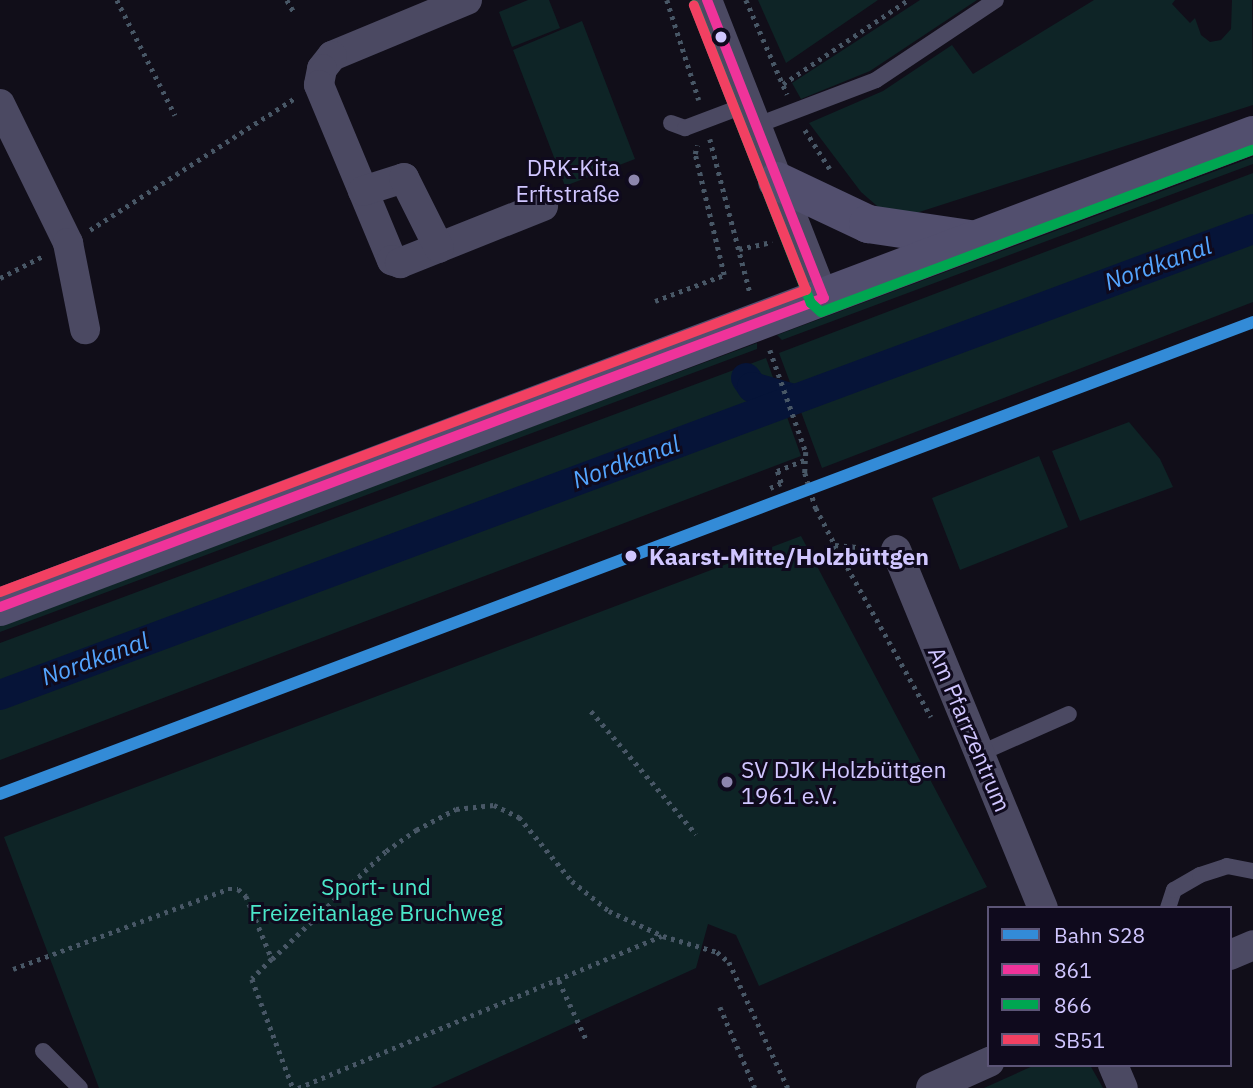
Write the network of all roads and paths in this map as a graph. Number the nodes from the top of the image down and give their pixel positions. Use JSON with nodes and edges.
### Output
{"nodes":[{"id":1,"x":117,"y":0,"type":"edge"},
{"id":2,"x":287,"y":0,"type":"edge"},
{"id":3,"x":467,"y":0,"type":"edge"},
{"id":4,"x":707,"y":0,"type":"edge"},
{"id":5,"x":908,"y":0,"type":"edge"},
{"id":6,"x":996,"y":0,"type":"edge"},
{"id":7,"x":295,"y":14,"type":"dead end"},
{"id":8,"x":783,"y":84,"type":"dead end"},
{"id":9,"x":320,"y":85,"type":"junction"},
{"id":10,"x":0,"y":104,"type":"edge"},
{"id":11,"x":175,"y":115,"type":"dead end"},
{"id":12,"x":750,"y":115,"type":"junction"},
{"id":13,"x":705,"y":121,"type":"junction"},
{"id":14,"x":671,"y":123,"type":"dead end"},
{"id":15,"x":1253,"y":135,"type":"edge"},
{"id":16,"x":777,"y":181,"type":"junction"},
{"id":17,"x":363,"y":191,"type":"junction"},
{"id":18,"x":543,"y":206,"type":"dead end"},
{"id":19,"x":976,"y":240,"type":"junction"},
{"id":20,"x":68,"y":243,"type":"junction"},
{"id":21,"x":439,"y":248,"type":"junction"},
{"id":22,"x":739,"y":249,"type":"dead end"},
{"id":23,"x":0,"y":278,"type":"edge"},
{"id":24,"x":824,"y":298,"type":"junction"},
{"id":25,"x":655,"y":301,"type":"dead end"},
{"id":26,"x":761,"y":322,"type":"junction"},
{"id":27,"x":85,"y":329,"type":"dead end"},
{"id":28,"x":772,"y":360,"type":"dead end"},
{"id":29,"x":807,"y":459,"type":"junction"},
{"id":30,"x":770,"y":488,"type":"dead end"},
{"id":31,"x":835,"y":545,"type":"junction"},
{"id":32,"x":896,"y":550,"type":"joint"},
{"id":33,"x":0,"y":607,"type":"edge"},
{"id":34,"x":591,"y":711,"type":"dead end"},
{"id":35,"x":1069,"y":714,"type":"dead end"},
{"id":36,"x":937,"y":728,"type":"dead end"},
{"id":37,"x":981,"y":752,"type":"junction"},
{"id":38,"x":696,"y":834,"type":"dead end"},
{"id":39,"x":1253,"y":871,"type":"edge"},
{"id":40,"x":1042,"y":906,"type":"edge"},
{"id":41,"x":1169,"y":906,"type":"edge"},
{"id":42,"x":663,"y":936,"type":"junction"},
{"id":43,"x":1253,"y":945,"type":"edge"},
{"id":44,"x":1232,"y":954,"type":"edge"},
{"id":45,"x":272,"y":958,"type":"junction"},
{"id":46,"x":13,"y":969,"type":"dead end"},
{"id":47,"x":559,"y":981,"type":"junction"},
{"id":48,"x":720,"y":1007,"type":"dead end"},
{"id":49,"x":587,"y":1041,"type":"dead end"},
{"id":50,"x":43,"y":1051,"type":"dead end"},
{"id":51,"x":987,"y":1063,"type":"edge"},
{"id":52,"x":1114,"y":1067,"type":"edge"},
{"id":53,"x":80,"y":1088,"type":"edge"},
{"id":54,"x":295,"y":1088,"type":"edge"},
{"id":55,"x":755,"y":1088,"type":"edge"},
{"id":56,"x":788,"y":1088,"type":"edge"},
{"id":57,"x":931,"y":1088,"type":"edge"},
{"id":58,"x":1123,"y":1088,"type":"edge"}],
"edges":[{"from":1,"to":11,"type":"path"},
{"from":2,"to":7,"type":"path"},
{"from":3,"to":9,"type":"street"},
{"from":4,"to":12,"type":"street"},
{"from":5,"to":8,"type":"path"},
{"from":6,"to":12,"type":"lane"},
{"from":9,"to":17,"type":"street"},
{"from":9,"to":20,"type":"path"},
{"from":10,"to":20,"type":"street"},
{"from":12,"to":13,"type":"lane"},
{"from":12,"to":16,"type":"street"},
{"from":13,"to":14,"type":"lane"},
{"from":13,"to":25,"type":"path"},
{"from":15,"to":19,"type":"main road"},
{"from":16,"to":19,"type":"main road"},
{"from":16,"to":24,"type":"street"},
{"from":17,"to":21,"type":"street"},
{"from":17,"to":21,"type":"street"},
{"from":18,"to":21,"type":"street"},
{"from":19,"to":24,"type":"main road"},
{"from":20,"to":23,"type":"path"},
{"from":20,"to":27,"type":"street"},
{"from":22,"to":26,"type":"path"},
{"from":24,"to":26,"type":"main road"},
{"from":26,"to":33,"type":"main road"},
{"from":28,"to":29,"type":"path"},
{"from":29,"to":30,"type":"path"},
{"from":29,"to":31,"type":"path"},
{"from":31,"to":32,"type":"path"},
{"from":31,"to":36,"type":"path"},
{"from":32,"to":37,"type":"street","name":"Am Pfarrzentrum"},
{"from":34,"to":38,"type":"path"},
{"from":35,"to":37,"type":"lane"},
{"from":37,"to":40,"type":"street","name":"Am Pfarrzentrum"},
{"from":39,"to":41,"type":"lane"},
{"from":42,"to":45,"type":"path"},
{"from":42,"to":47,"type":"path"},
{"from":42,"to":56,"type":"path"},
{"from":43,"to":44,"type":"street"},
{"from":45,"to":46,"type":"path"},
{"from":45,"to":54,"type":"path"},
{"from":47,"to":49,"type":"path"},
{"from":47,"to":54,"type":"path"},
{"from":48,"to":55,"type":"path"},
{"from":50,"to":53,"type":"lane"},
{"from":51,"to":57,"type":"street"},
{"from":52,"to":58,"type":"street"}]}
